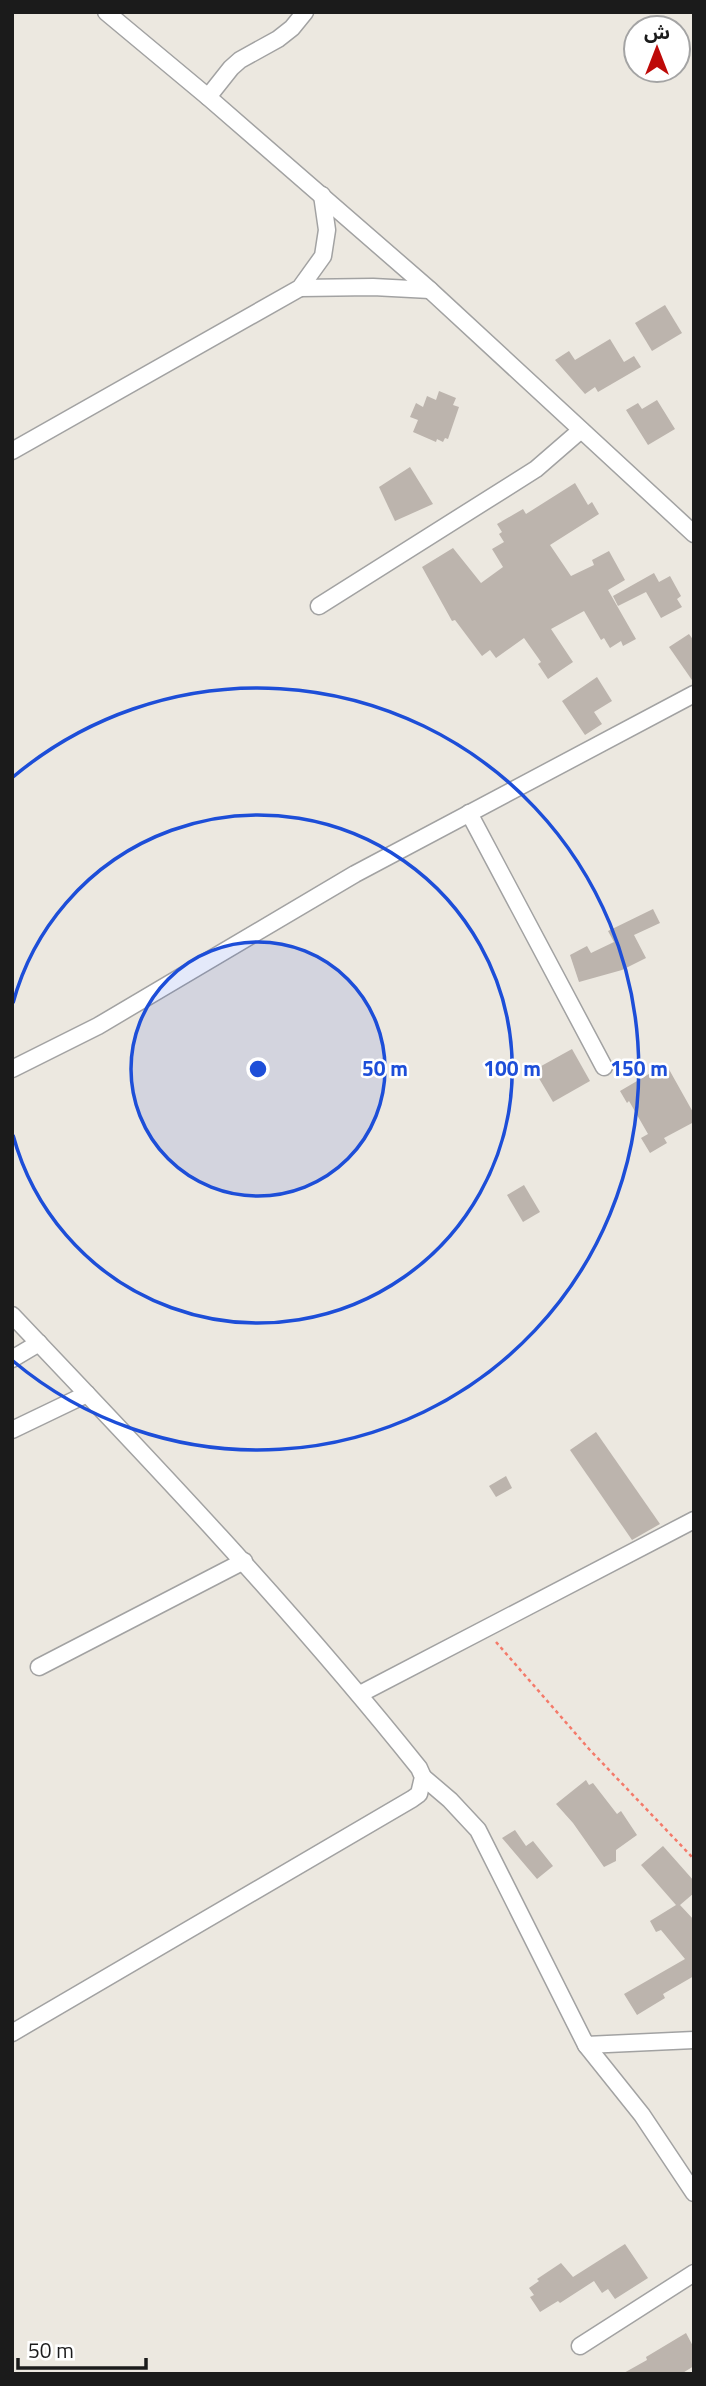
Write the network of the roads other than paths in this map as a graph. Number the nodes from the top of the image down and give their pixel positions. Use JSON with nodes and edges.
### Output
{"nodes":[{"id":1,"x":106,"y":12,"type":"edge"},
{"id":2,"x":305,"y":12,"type":"edge"},
{"id":3,"x":208,"y":97,"type":"junction"},
{"id":4,"x":322,"y":195,"type":"junction"},
{"id":5,"x":300,"y":288,"type":"junction"},
{"id":6,"x":430,"y":290,"type":"junction"},
{"id":7,"x":581,"y":430,"type":"junction"},
{"id":8,"x":12,"y":450,"type":"edge"},
{"id":9,"x":694,"y":534,"type":"edge"},
{"id":10,"x":319,"y":606,"type":"dead end"},
{"id":11,"x":694,"y":694,"type":"edge"},
{"id":12,"x":469,"y":813,"type":"junction"},
{"id":13,"x":604,"y":1067,"type":"dead end"},
{"id":14,"x":12,"y":1069,"type":"edge"},
{"id":15,"x":12,"y":1315,"type":"edge"},
{"id":16,"x":40,"y":1343,"type":"junction"},
{"id":17,"x":12,"y":1359,"type":"edge"},
{"id":18,"x":86,"y":1394,"type":"junction"},
{"id":19,"x":12,"y":1430,"type":"edge"},
{"id":20,"x":694,"y":1520,"type":"edge"},
{"id":21,"x":244,"y":1561,"type":"junction"},
{"id":22,"x":38,"y":1667,"type":"dead end"},
{"id":23,"x":360,"y":1694,"type":"junction"},
{"id":24,"x":423,"y":1776,"type":"junction"},
{"id":25,"x":12,"y":2033,"type":"edge"},
{"id":26,"x":694,"y":2040,"type":"edge"},
{"id":27,"x":586,"y":2045,"type":"junction"},
{"id":28,"x":694,"y":2193,"type":"edge"},
{"id":29,"x":694,"y":2273,"type":"edge"},
{"id":30,"x":580,"y":2346,"type":"dead end"}],
"edges":[{"from":1,"to":3,"type":"street"},
{"from":2,"to":3,"type":"street"},
{"from":3,"to":4,"type":"street"},
{"from":4,"to":5,"type":"street"},
{"from":4,"to":6,"type":"street"},
{"from":5,"to":6,"type":"street"},
{"from":5,"to":8,"type":"street"},
{"from":6,"to":7,"type":"street"},
{"from":7,"to":9,"type":"street"},
{"from":7,"to":10,"type":"street"},
{"from":11,"to":12,"type":"street"},
{"from":12,"to":13,"type":"street"},
{"from":12,"to":14,"type":"street"},
{"from":15,"to":16,"type":"street"},
{"from":16,"to":17,"type":"street"},
{"from":16,"to":18,"type":"street"},
{"from":18,"to":19,"type":"street"},
{"from":18,"to":21,"type":"street"},
{"from":20,"to":23,"type":"street"},
{"from":21,"to":22,"type":"street"},
{"from":21,"to":23,"type":"street"},
{"from":23,"to":24,"type":"street"},
{"from":24,"to":25,"type":"street"},
{"from":24,"to":27,"type":"street"},
{"from":26,"to":27,"type":"street"},
{"from":27,"to":28,"type":"street"},
{"from":29,"to":30,"type":"street"}]}
